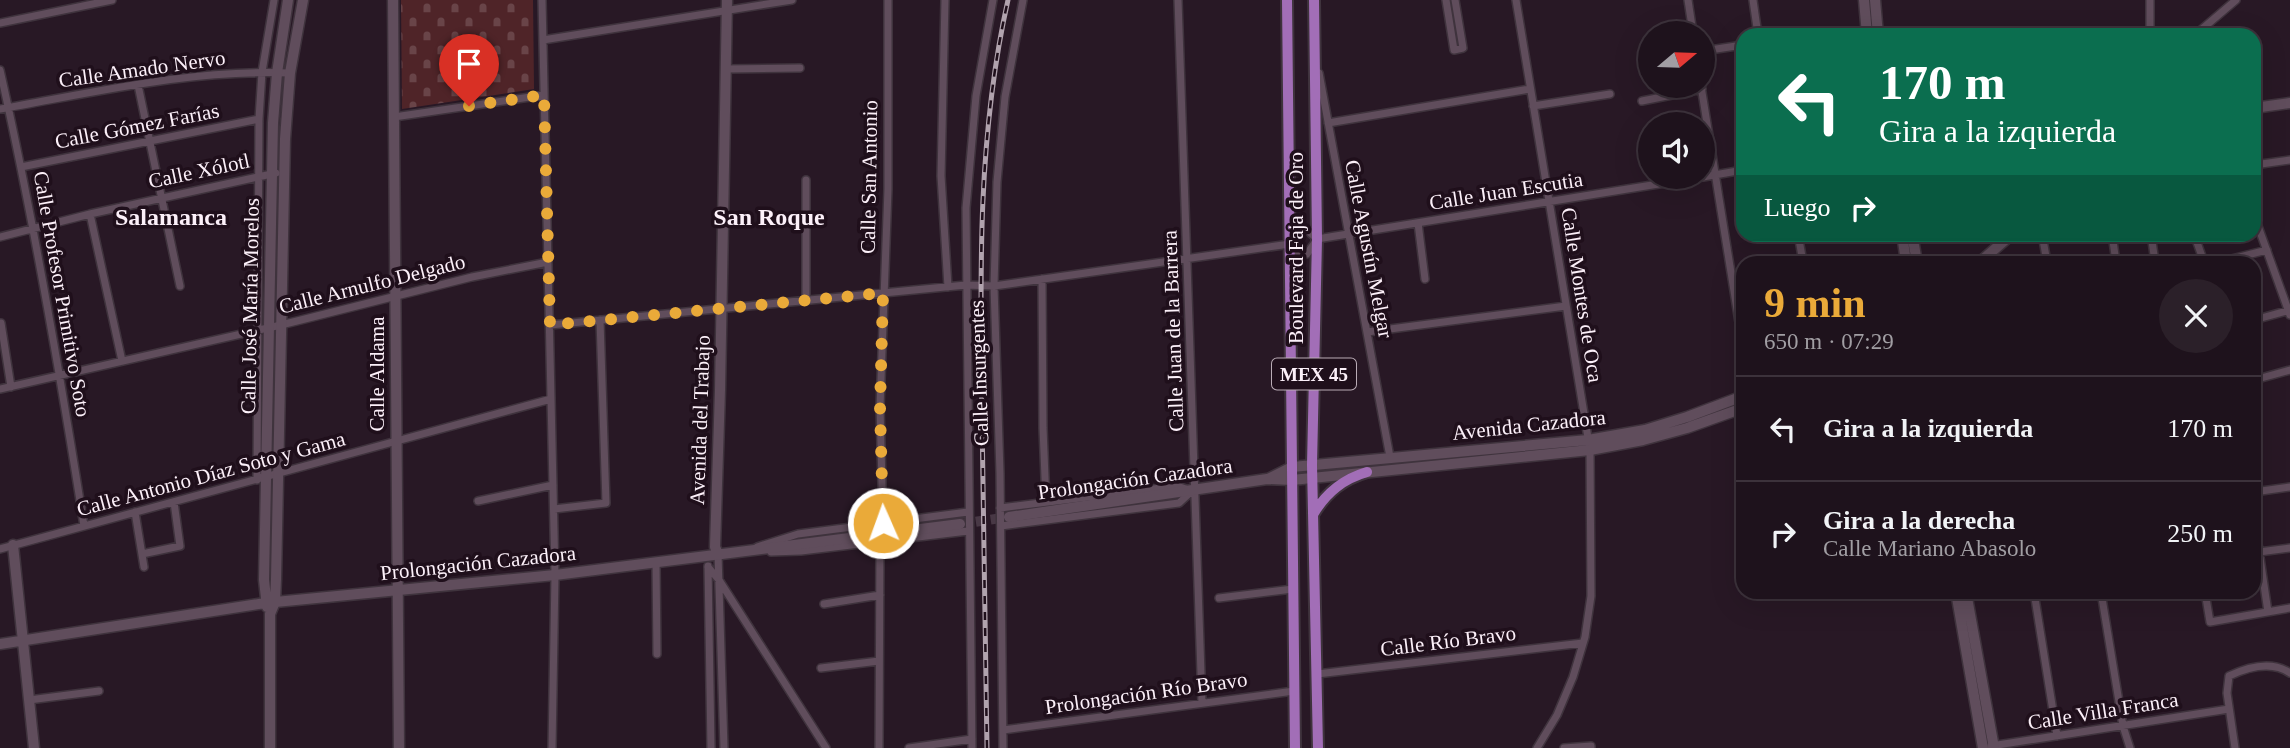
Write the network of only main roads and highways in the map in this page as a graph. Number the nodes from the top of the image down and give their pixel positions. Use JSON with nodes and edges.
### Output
{"nodes":[{"id":1,"x":1287,"y":0,"type":"edge"},
{"id":2,"x":1314,"y":0,"type":"edge"},
{"id":3,"x":1367,"y":472,"type":"road end"},
{"id":4,"x":1314,"y":513,"type":"junction"},
{"id":5,"x":1295,"y":748,"type":"edge"},
{"id":6,"x":1318,"y":748,"type":"edge"}],
"edges":[{"from":1,"to":5,"type":"main road","name":"Boulevard Faja de Oro","number":"MEX 45"},
{"from":2,"to":4,"type":"main road","name":"Boulevard Faja de Oro","number":"MEX 45"},
{"from":3,"to":4,"type":"main road"},
{"from":4,"to":6,"type":"main road","name":"Boulevard Faja de Oro","number":"MEX 45"}]}
